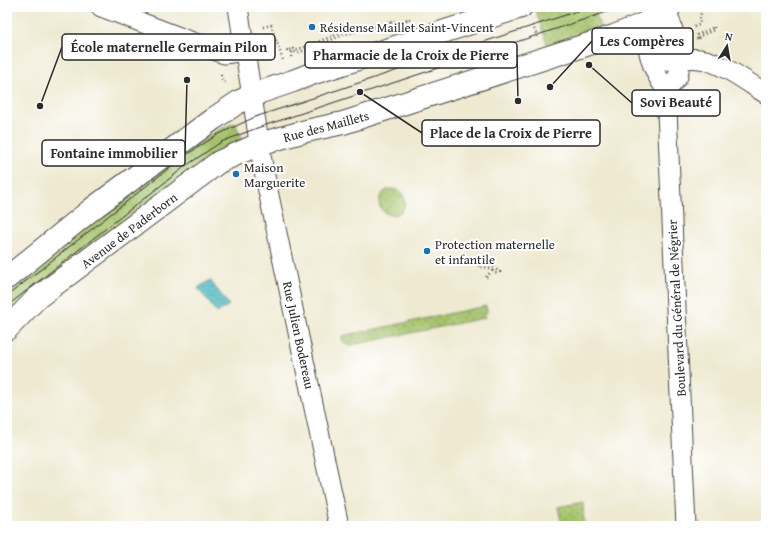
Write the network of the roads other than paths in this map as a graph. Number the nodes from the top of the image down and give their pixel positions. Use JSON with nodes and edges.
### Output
{"nodes":[{"id":1,"x":101,"y":7,"type":"edge"},
{"id":2,"x":238,"y":7,"type":"edge"},
{"id":3,"x":666,"y":8,"type":"edge"},
{"id":4,"x":526,"y":13,"type":"edge"},
{"id":5,"x":622,"y":33,"type":"junction"},
{"id":6,"x":648,"y":46,"type":"junction"},
{"id":7,"x":245,"y":51,"type":"junction"},
{"id":8,"x":678,"y":60,"type":"junction"},
{"id":9,"x":666,"y":90,"type":"junction"},
{"id":10,"x":766,"y":94,"type":"edge"},
{"id":11,"x":252,"y":95,"type":"junction"},
{"id":12,"x":259,"y":144,"type":"junction"},
{"id":13,"x":7,"y":278,"type":"edge"},
{"id":14,"x":7,"y":329,"type":"edge"},
{"id":15,"x":339,"y":526,"type":"edge"},
{"id":16,"x":686,"y":526,"type":"edge"}],
"edges":[{"from":1,"to":7,"type":"street"},
{"from":2,"to":7,"type":"street","name":"Rue Julien Bodereau"},
{"from":3,"to":5,"type":"main road","name":"Rue des Maillets"},
{"from":3,"to":6,"type":"street"},
{"from":3,"to":8,"type":"street"},
{"from":4,"to":11,"type":"main road"},
{"from":5,"to":6,"type":"street","name":"Rue des Maillets"},
{"from":5,"to":12,"type":"main road","name":"Rue des Maillets"},
{"from":6,"to":8,"type":"street"},
{"from":6,"to":9,"type":"street","name":"Boulevard du Général de Négrier"},
{"from":7,"to":11,"type":"street","name":"Rue Julien Bodereau"},
{"from":8,"to":9,"type":"street"},
{"from":8,"to":10,"type":"street"},
{"from":9,"to":16,"type":"street","name":"Boulevard du Général de Négrier"},
{"from":11,"to":12,"type":"street","name":"Rue Julien Bodereau"},
{"from":11,"to":13,"type":"main road"},
{"from":12,"to":14,"type":"main road","name":"Avenue de Paderborn"},
{"from":12,"to":15,"type":"street","name":"Rue Julien Bodereau"}]}
